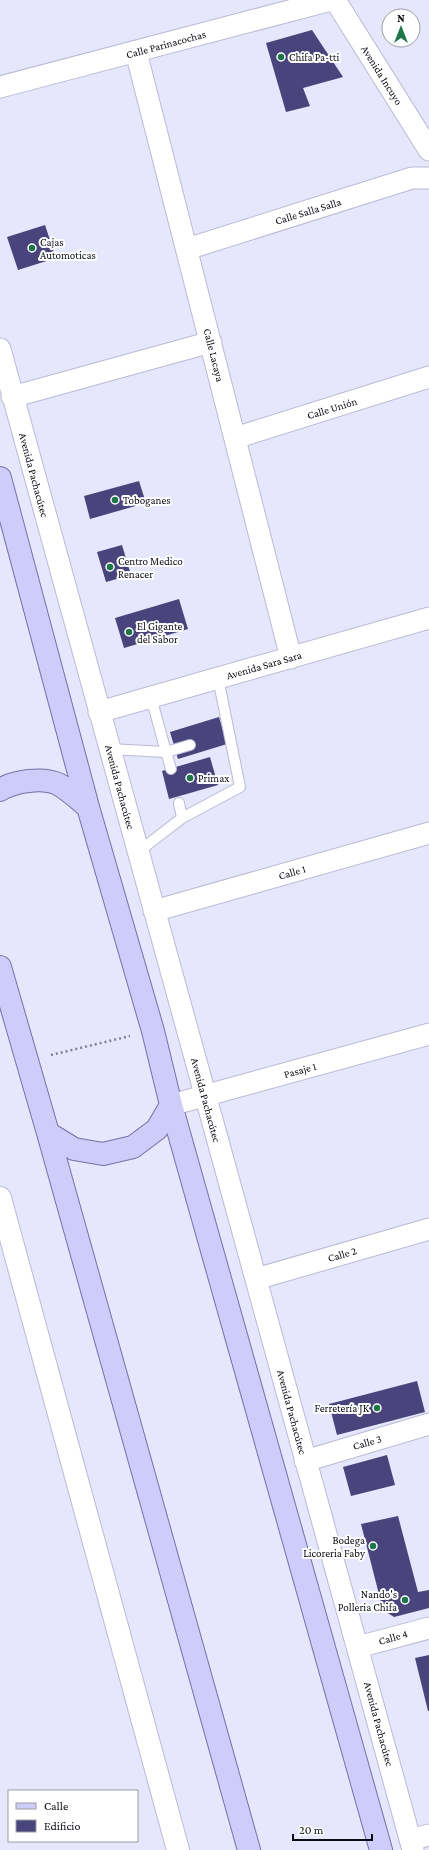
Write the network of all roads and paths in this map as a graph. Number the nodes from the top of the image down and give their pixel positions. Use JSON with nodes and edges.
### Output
{"nodes":[{"id":1,"x":331,"y":0,"type":"edge"},
{"id":2,"x":335,"y":0,"type":"edge"},
{"id":3,"x":136,"y":52,"type":"junction"},
{"id":4,"x":0,"y":87,"type":"edge"},
{"id":5,"x":429,"y":150,"type":"edge"},
{"id":6,"x":429,"y":178,"type":"edge"},
{"id":7,"x":187,"y":249,"type":"junction"},
{"id":8,"x":211,"y":342,"type":"junction"},
{"id":9,"x":0,"y":349,"type":"edge"},
{"id":10,"x":429,"y":377,"type":"edge"},
{"id":11,"x":12,"y":397,"type":"junction"},
{"id":12,"x":235,"y":438,"type":"junction"},
{"id":13,"x":0,"y":478,"type":"edge"},
{"id":14,"x":429,"y":618,"type":"edge"},
{"id":15,"x":290,"y":658,"type":"junction"},
{"id":16,"x":218,"y":678,"type":"junction"},
{"id":17,"x":151,"y":697,"type":"junction"},
{"id":18,"x":99,"y":712,"type":"junction"},
{"id":19,"x":190,"y":745,"type":"dead end"},
{"id":20,"x":109,"y":749,"type":"junction"},
{"id":21,"x":166,"y":752,"type":"junction"},
{"id":22,"x":171,"y":769,"type":"dead end"},
{"id":23,"x":0,"y":790,"type":"edge"},
{"id":24,"x":179,"y":803,"type":"dead end"},
{"id":25,"x":88,"y":807,"type":"junction"},
{"id":26,"x":182,"y":818,"type":"junction"},
{"id":27,"x":429,"y":833,"type":"edge"},
{"id":28,"x":138,"y":852,"type":"junction"},
{"id":29,"x":154,"y":911,"type":"junction"},
{"id":30,"x":0,"y":967,"type":"edge"},
{"id":31,"x":153,"y":1031,"type":"junction"},
{"id":32,"x":429,"y":1034,"type":"edge"},
{"id":33,"x":27,"y":1061,"type":"junction"},
{"id":34,"x":206,"y":1096,"type":"junction"},
{"id":35,"x":171,"y":1105,"type":"junction"},
{"id":36,"x":48,"y":1133,"type":"junction"},
{"id":37,"x":0,"y":1198,"type":"edge"},
{"id":38,"x":429,"y":1229,"type":"edge"},
{"id":39,"x":256,"y":1280,"type":"junction"},
{"id":40,"x":429,"y":1424,"type":"edge"},
{"id":41,"x":305,"y":1461,"type":"junction"},
{"id":42,"x":429,"y":1628,"type":"edge"},
{"id":43,"x":358,"y":1647,"type":"junction"},
{"id":44,"x":417,"y":1842,"type":"edge"},
{"id":45,"x":178,"y":1850,"type":"edge"},
{"id":46,"x":249,"y":1850,"type":"edge"},
{"id":47,"x":381,"y":1850,"type":"edge"}],
"edges":[{"from":1,"to":3,"type":"street","name":"Calle Parinacochas"},
{"from":2,"to":5,"type":"street","name":"Avenida Incuyo"},
{"from":3,"to":4,"type":"street","name":"Calle Parinacochas"},
{"from":3,"to":7,"type":"street","name":"Calle Lacaya"},
{"from":6,"to":7,"type":"street","name":"Calle Salla Salla"},
{"from":7,"to":8,"type":"street","name":"Calle Lacaya"},
{"from":8,"to":11,"type":"street"},
{"from":8,"to":12,"type":"street","name":"Calle Lacaya"},
{"from":9,"to":11,"type":"street","name":"Avenida Pachacútec"},
{"from":10,"to":12,"type":"street","name":"Calle Unión"},
{"from":11,"to":18,"type":"street","name":"Avenida Pachacútec"},
{"from":12,"to":15,"type":"street","name":"Calle Lacaya"},
{"from":13,"to":25,"type":"main road"},
{"from":14,"to":15,"type":"street","name":"Avenida Sara Sara"},
{"from":15,"to":16,"type":"street","name":"Avenida Sara Sara"},
{"from":16,"to":17,"type":"street","name":"Avenida Sara Sara"},
{"from":16,"to":26,"type":"lane"},
{"from":17,"to":18,"type":"street","name":"Avenida Sara Sara"},
{"from":17,"to":21,"type":"lane"},
{"from":18,"to":20,"type":"street","name":"Avenida Pachacútec"},
{"from":19,"to":21,"type":"lane"},
{"from":20,"to":21,"type":"lane"},
{"from":20,"to":28,"type":"street","name":"Avenida Pachacútec"},
{"from":21,"to":22,"type":"lane"},
{"from":23,"to":25,"type":"main road"},
{"from":24,"to":26,"type":"lane"},
{"from":25,"to":31,"type":"main road"},
{"from":26,"to":28,"type":"lane"},
{"from":27,"to":29,"type":"street","name":"Calle 1"},
{"from":28,"to":29,"type":"street","name":"Avenida Pachacútec"},
{"from":29,"to":34,"type":"street","name":"Avenida Pachacútec"},
{"from":30,"to":33,"type":"main road"},
{"from":31,"to":33,"type":"path"},
{"from":31,"to":35,"type":"main road"},
{"from":32,"to":34,"type":"street","name":"Pasaje 1"},
{"from":33,"to":36,"type":"main road"},
{"from":34,"to":35,"type":"street","name":"Pasaje 1"},
{"from":34,"to":39,"type":"street","name":"Avenida Pachacútec"},
{"from":35,"to":36,"type":"main road"},
{"from":35,"to":47,"type":"main road"},
{"from":36,"to":46,"type":"main road"},
{"from":37,"to":45,"type":"street"},
{"from":38,"to":39,"type":"street","name":"Calle 2"},
{"from":39,"to":41,"type":"street","name":"Avenida Pachacútec"},
{"from":40,"to":41,"type":"street","name":"Calle 3"},
{"from":41,"to":43,"type":"street","name":"Avenida Pachacútec"},
{"from":42,"to":43,"type":"street","name":"Calle 4"},
{"from":43,"to":44,"type":"street","name":"Avenida Pachacútec"}]}
